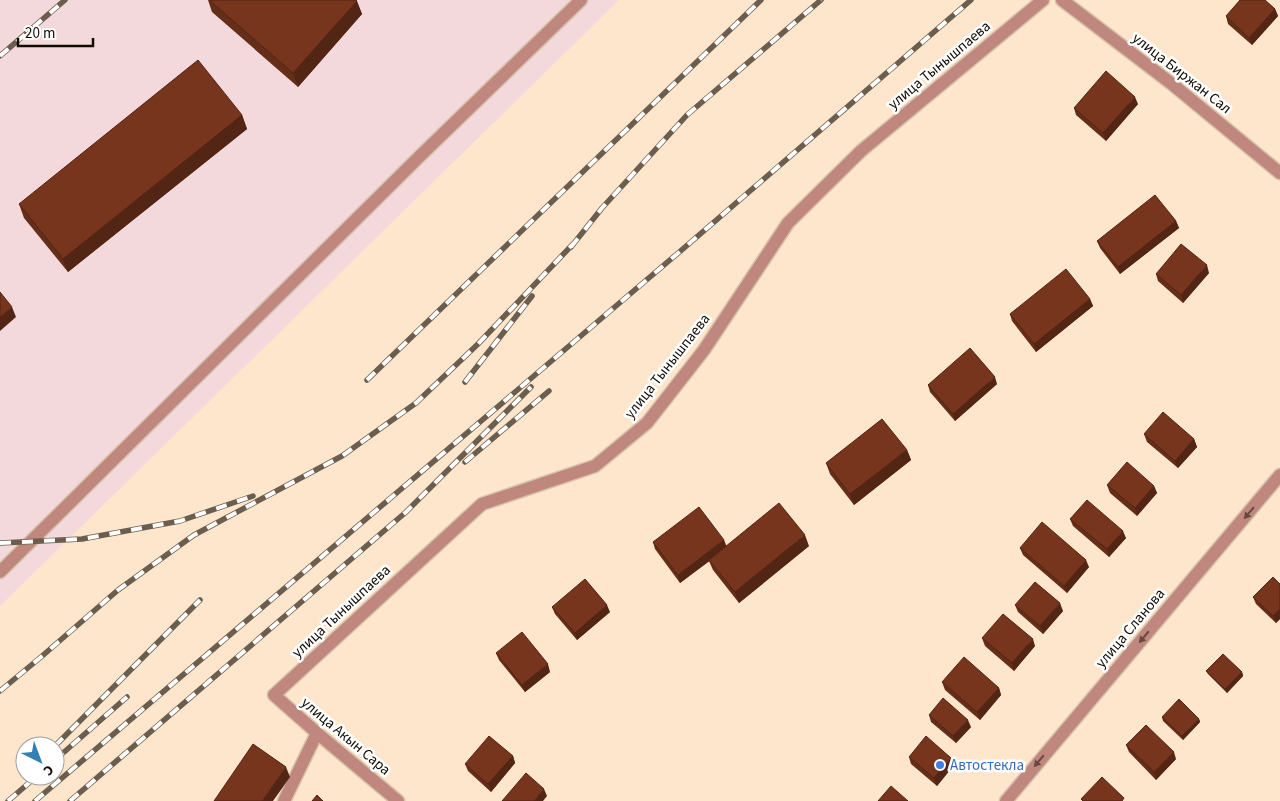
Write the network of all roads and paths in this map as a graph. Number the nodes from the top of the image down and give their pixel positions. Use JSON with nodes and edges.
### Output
{"nodes":[{"id":1,"x":581,"y":0,"type":"edge"},
{"id":2,"x":1043,"y":0,"type":"edge"},
{"id":3,"x":1062,"y":0,"type":"edge"},
{"id":4,"x":1280,"y":173,"type":"edge"},
{"id":5,"x":1280,"y":475,"type":"edge"},
{"id":6,"x":0,"y":572,"type":"edge"},
{"id":7,"x":274,"y":695,"type":"joint"},
{"id":8,"x":317,"y":733,"type":"junction"},
{"id":9,"x":284,"y":801,"type":"edge"},
{"id":10,"x":398,"y":801,"type":"edge"},
{"id":11,"x":1006,"y":801,"type":"edge"}],
"edges":[{"from":1,"to":6,"type":"street"},
{"from":2,"to":7,"type":"street","name":"улица Тынышпаева"},
{"from":3,"to":4,"type":"street","name":"улица Биржан Сал"},
{"from":5,"to":11,"type":"street","name":"улица Сланова","one_way":true},
{"from":7,"to":8,"type":"street","name":"улица Акын Сара"},
{"from":8,"to":9,"type":"street"},
{"from":8,"to":10,"type":"street","name":"улица Акын Сара"}]}
